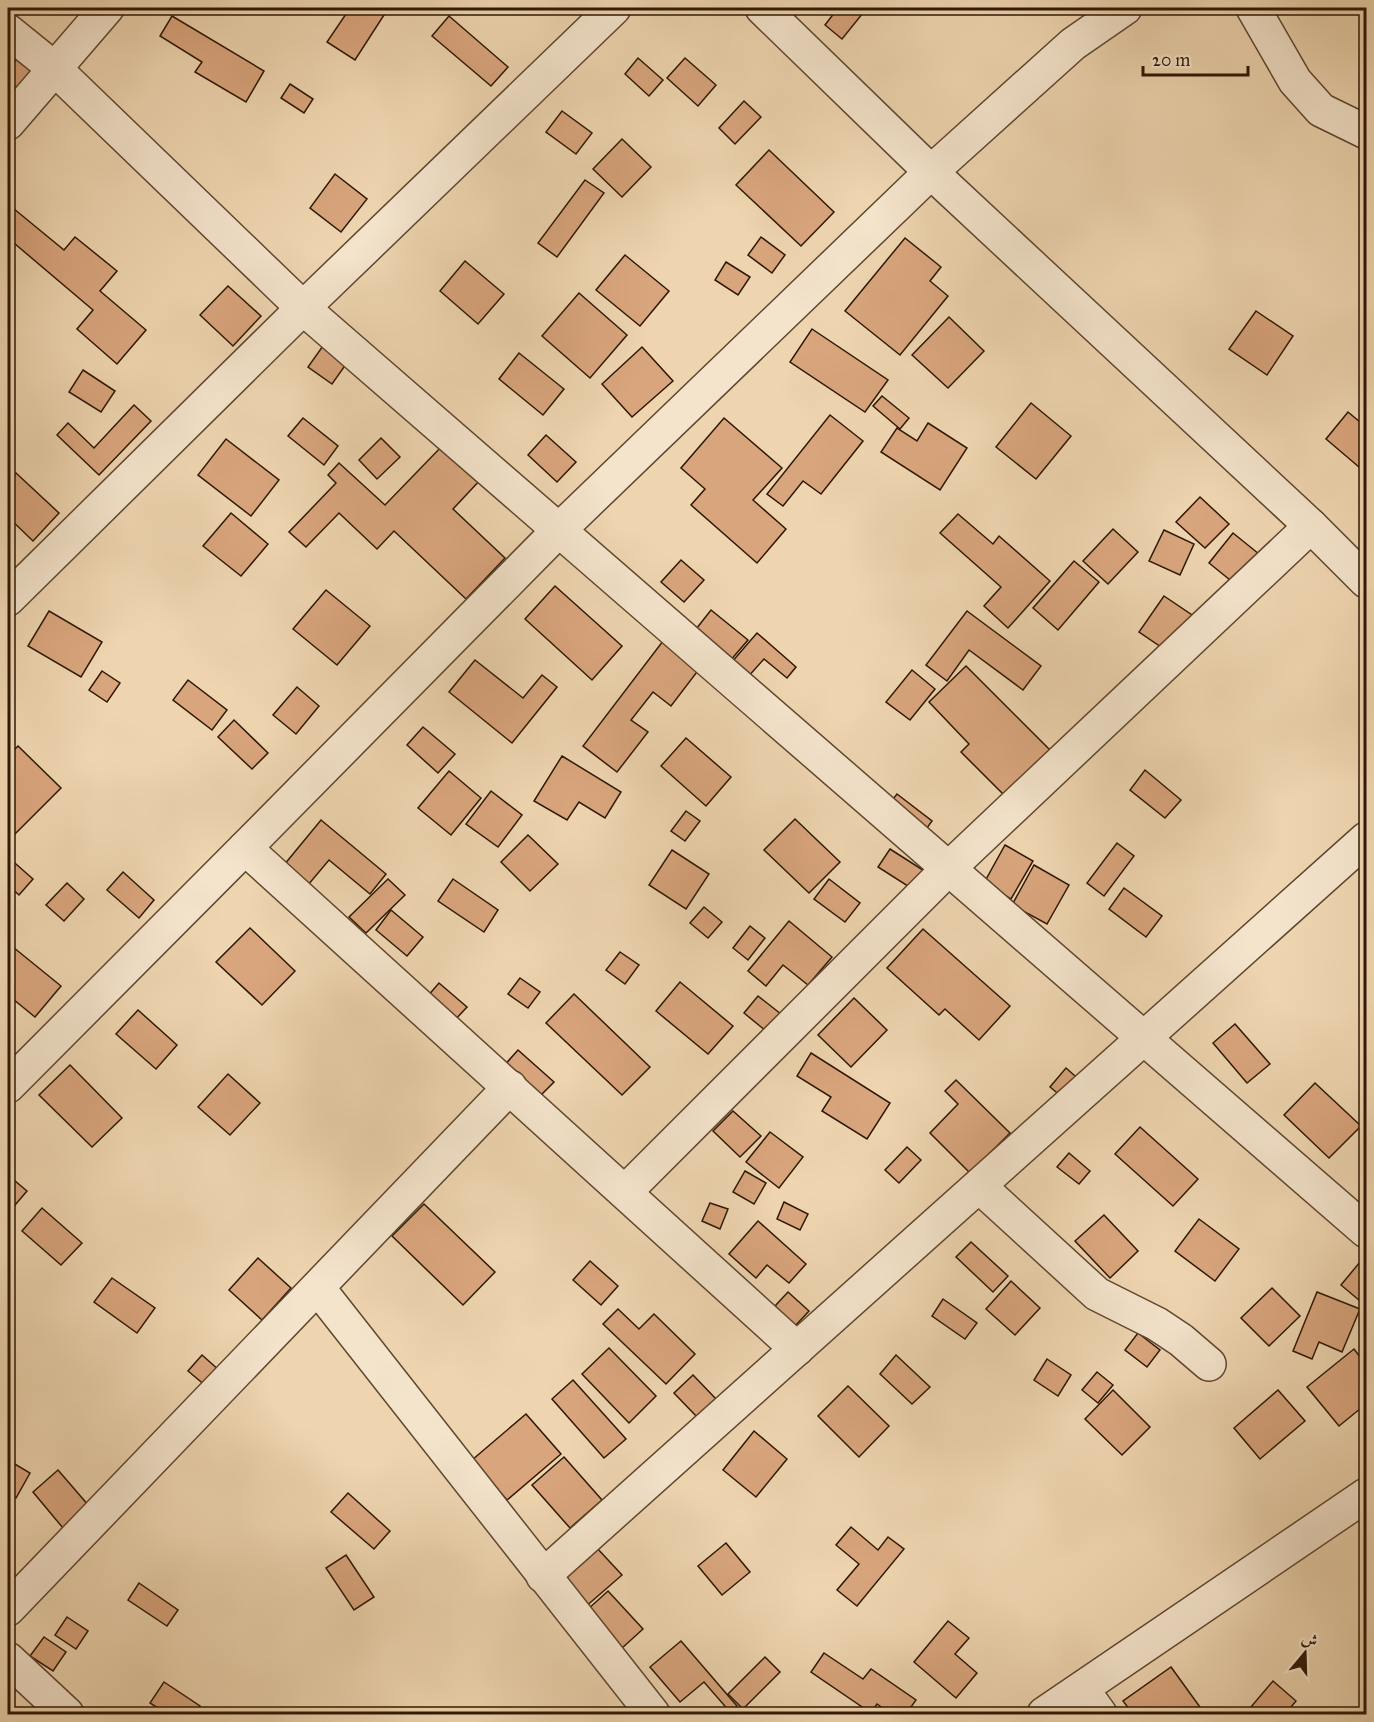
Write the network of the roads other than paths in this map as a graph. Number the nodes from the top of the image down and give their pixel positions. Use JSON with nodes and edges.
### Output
{"nodes":[{"id":1,"x":107,"y":8,"type":"edge"},
{"id":2,"x":614,"y":8,"type":"edge"},
{"id":3,"x":762,"y":8,"type":"edge"},
{"id":4,"x":1125,"y":8,"type":"edge"},
{"id":5,"x":1253,"y":8,"type":"edge"},
{"id":6,"x":8,"y":30,"type":"edge"},
{"id":7,"x":55,"y":69,"type":"junction"},
{"id":8,"x":8,"y":123,"type":"edge"},
{"id":9,"x":1366,"y":132,"type":"edge"},
{"id":10,"x":930,"y":172,"type":"junction"},
{"id":11,"x":303,"y":308,"type":"junction"},
{"id":12,"x":1311,"y":526,"type":"junction"},
{"id":13,"x":560,"y":530,"type":"junction"},
{"id":14,"x":1366,"y":581,"type":"edge"},
{"id":15,"x":8,"y":599,"type":"edge"},
{"id":16,"x":1366,"y":839,"type":"edge"},
{"id":17,"x":245,"y":848,"type":"junction"},
{"id":18,"x":949,"y":868,"type":"junction"},
{"id":19,"x":1144,"y":1037,"type":"junction"},
{"id":20,"x":12,"y":1073,"type":"edge"},
{"id":21,"x":510,"y":1087,"type":"junction"},
{"id":22,"x":980,"y":1186,"type":"junction"},
{"id":23,"x":625,"y":1191,"type":"junction"},
{"id":24,"x":1366,"y":1232,"type":"edge"},
{"id":25,"x":318,"y":1288,"type":"junction"},
{"id":26,"x":797,"y":1349,"type":"junction"},
{"id":27,"x":1209,"y":1364,"type":"dead end"},
{"id":28,"x":1366,"y":1495,"type":"edge"},
{"id":29,"x":543,"y":1576,"type":"junction"},
{"id":30,"x":8,"y":1609,"type":"edge"},
{"id":31,"x":8,"y":1659,"type":"edge"},
{"id":32,"x":1091,"y":1702,"type":"edge"},
{"id":33,"x":67,"y":1714,"type":"edge"},
{"id":34,"x":653,"y":1714,"type":"edge"},
{"id":35,"x":1044,"y":1714,"type":"edge"}],
"edges":[{"from":1,"to":7,"type":"street"},
{"from":2,"to":11,"type":"street"},
{"from":3,"to":10,"type":"street"},
{"from":4,"to":10,"type":"street"},
{"from":5,"to":9,"type":"street"},
{"from":6,"to":7,"type":"street"},
{"from":7,"to":8,"type":"street"},
{"from":7,"to":11,"type":"street"},
{"from":10,"to":12,"type":"street"},
{"from":10,"to":13,"type":"street"},
{"from":11,"to":13,"type":"street"},
{"from":11,"to":15,"type":"street"},
{"from":12,"to":14,"type":"street"},
{"from":12,"to":18,"type":"street"},
{"from":13,"to":17,"type":"street"},
{"from":13,"to":18,"type":"street"},
{"from":16,"to":19,"type":"street"},
{"from":17,"to":20,"type":"street"},
{"from":17,"to":21,"type":"street"},
{"from":18,"to":19,"type":"street"},
{"from":18,"to":23,"type":"street"},
{"from":19,"to":22,"type":"street"},
{"from":19,"to":24,"type":"street"},
{"from":21,"to":23,"type":"street"},
{"from":21,"to":25,"type":"street"},
{"from":22,"to":26,"type":"street"},
{"from":22,"to":27,"type":"street"},
{"from":23,"to":26,"type":"street"},
{"from":25,"to":29,"type":"street"},
{"from":25,"to":30,"type":"street"},
{"from":26,"to":29,"type":"street"},
{"from":28,"to":32,"type":"street"},
{"from":29,"to":34,"type":"street"},
{"from":31,"to":33,"type":"street"},
{"from":32,"to":35,"type":"street"}]}
